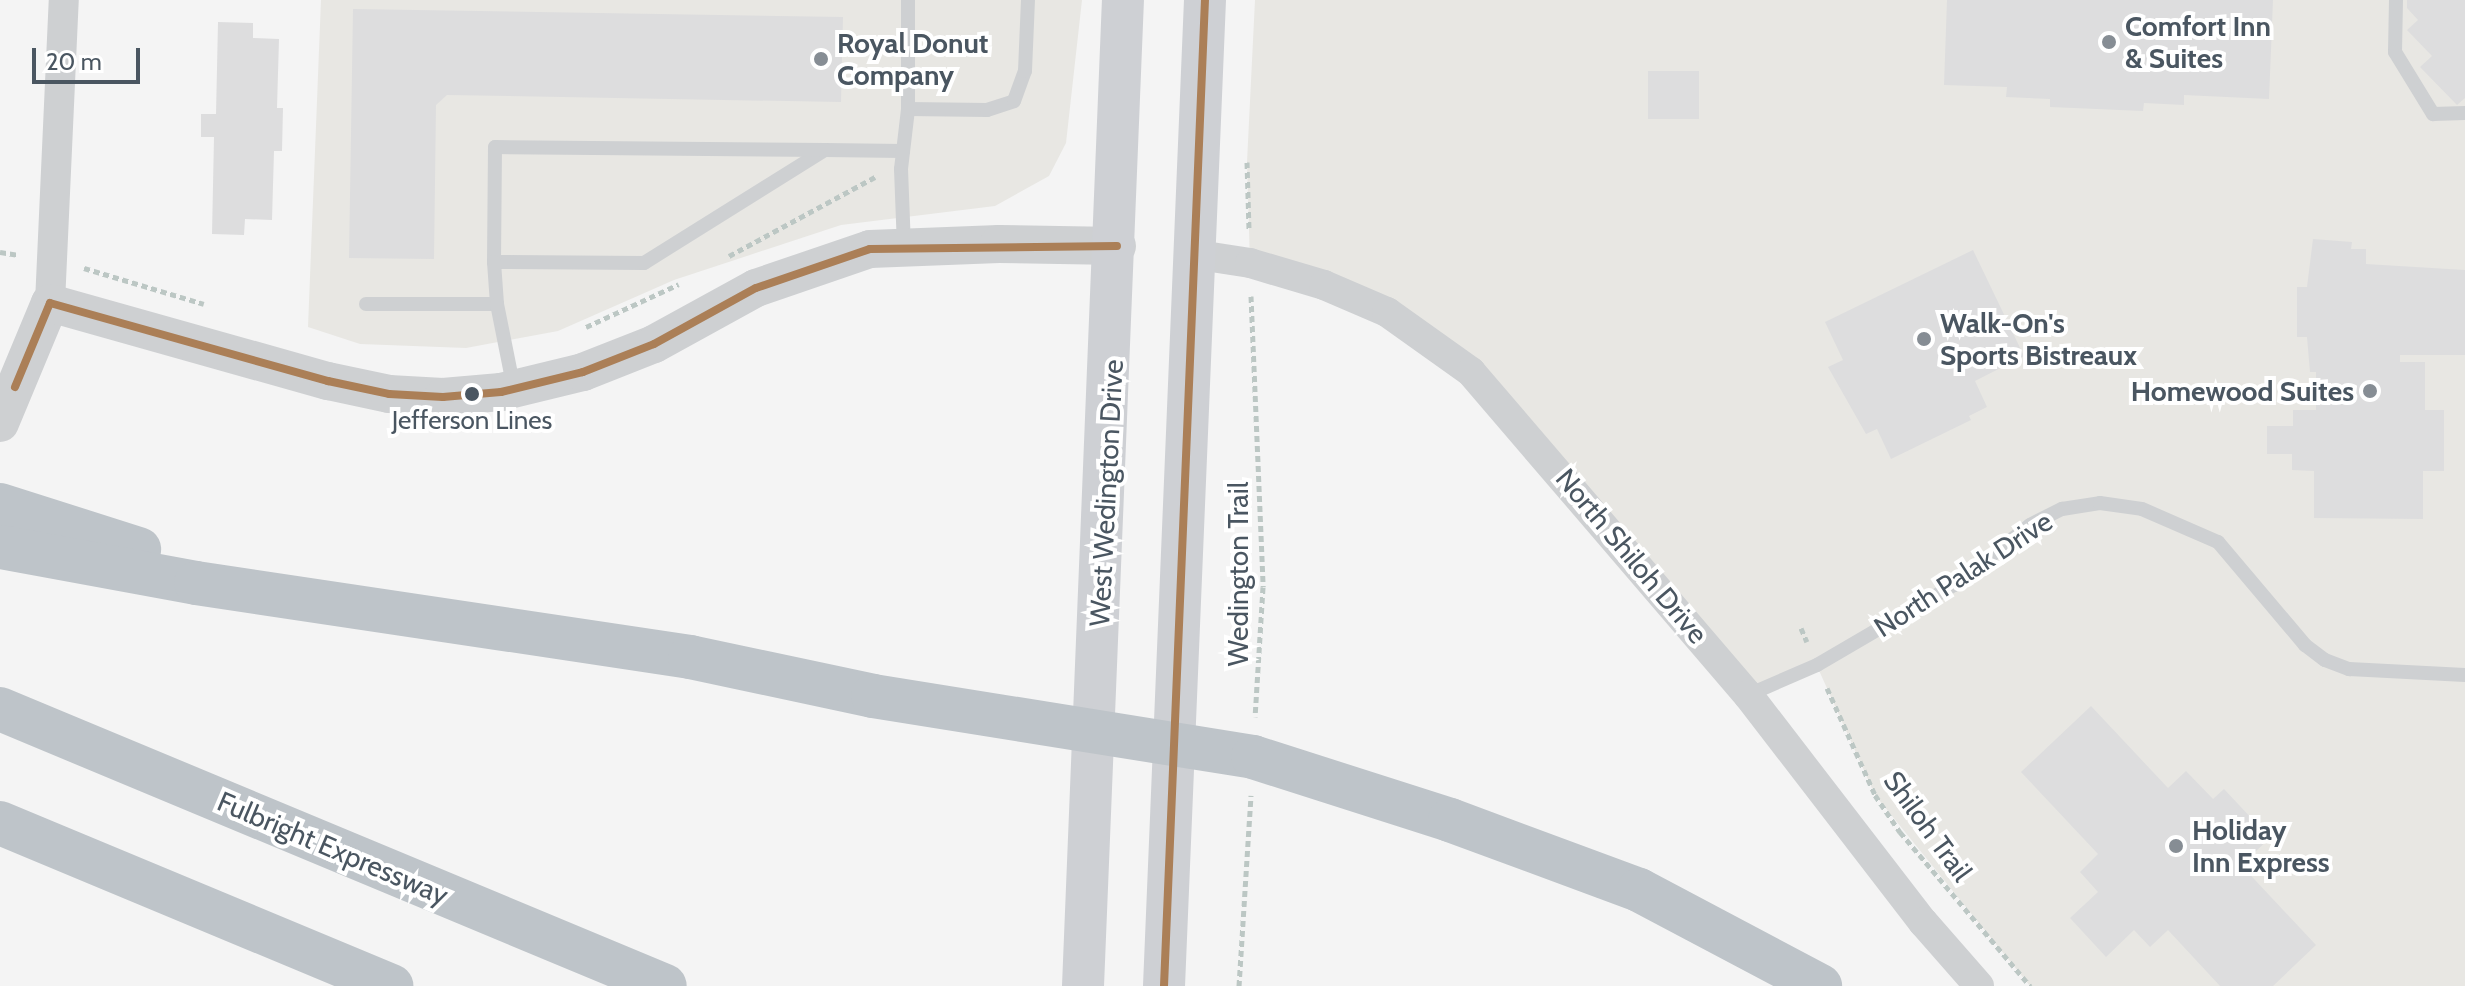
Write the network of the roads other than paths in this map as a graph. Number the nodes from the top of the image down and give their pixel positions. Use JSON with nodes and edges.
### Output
{"nodes":[{"id":1,"x":64,"y":0,"type":"edge"},
{"id":2,"x":908,"y":0,"type":"edge"},
{"id":3,"x":1028,"y":0,"type":"edge"},
{"id":4,"x":1123,"y":0,"type":"edge"},
{"id":5,"x":1205,"y":0,"type":"edge"},
{"id":6,"x":2396,"y":0,"type":"edge"},
{"id":7,"x":908,"y":109,"type":"junction"},
{"id":8,"x":2465,"y":113,"type":"edge"},
{"id":9,"x":825,"y":150,"type":"junction"},
{"id":10,"x":903,"y":151,"type":"junction"},
{"id":11,"x":1117,"y":246,"type":"junction"},
{"id":12,"x":904,"y":247,"type":"junction"},
{"id":13,"x":1192,"y":254,"type":"junction"},
{"id":14,"x":494,"y":262,"type":"junction"},
{"id":15,"x":50,"y":303,"type":"junction"},
{"id":16,"x":366,"y":304,"type":"dead end"},
{"id":17,"x":497,"y":304,"type":"junction"},
{"id":18,"x":514,"y":389,"type":"junction"},
{"id":19,"x":7,"y":391,"type":"edge"},
{"id":20,"x":0,"y":423,"type":"edge"},
{"id":21,"x":2,"y":512,"type":"edge"},
{"id":22,"x":2465,"y":675,"type":"edge"},
{"id":23,"x":1748,"y":695,"type":"junction"},
{"id":24,"x":0,"y":709,"type":"edge"},
{"id":25,"x":1096,"y":731,"type":"junction"},
{"id":26,"x":1173,"y":745,"type":"junction"},
{"id":27,"x":0,"y":823,"type":"edge"},
{"id":28,"x":391,"y":986,"type":"edge"},
{"id":29,"x":665,"y":986,"type":"edge"},
{"id":30,"x":1083,"y":986,"type":"edge"},
{"id":31,"x":1164,"y":986,"type":"edge"},
{"id":32,"x":1820,"y":986,"type":"edge"},
{"id":33,"x":1979,"y":986,"type":"edge"}],
"edges":[{"from":1,"to":15,"type":"street"},
{"from":2,"to":7,"type":"lane"},
{"from":3,"to":7,"type":"lane"},
{"from":4,"to":11,"type":"main road","name":"West Wedington Drive"},
{"from":5,"to":13,"type":"main road"},
{"from":6,"to":8,"type":"lane"},
{"from":7,"to":10,"type":"lane"},
{"from":9,"to":10,"type":"lane"},
{"from":9,"to":14,"type":"lane"},
{"from":9,"to":14,"type":"lane"},
{"from":10,"to":12,"type":"lane"},
{"from":11,"to":12,"type":"street"},
{"from":11,"to":25,"type":"main road","name":"West Wedington Drive"},
{"from":12,"to":18,"type":"street"},
{"from":13,"to":23,"type":"street","name":"North Shiloh Drive"},
{"from":13,"to":26,"type":"main road"},
{"from":14,"to":17,"type":"lane"},
{"from":15,"to":18,"type":"street"},
{"from":15,"to":19,"type":"street"},
{"from":16,"to":17,"type":"lane"},
{"from":17,"to":18,"type":"lane"},
{"from":19,"to":20,"type":"street"},
{"from":21,"to":25,"type":"highway"},
{"from":22,"to":23,"type":"lane","name":"North Palak Drive"},
{"from":23,"to":33,"type":"street","name":"North Shiloh Drive"},
{"from":24,"to":29,"type":"highway","name":"Fulbright Expressway"},
{"from":25,"to":26,"type":"highway"},
{"from":25,"to":30,"type":"main road","name":"West Wedington Drive"},
{"from":26,"to":31,"type":"main road"},
{"from":26,"to":32,"type":"highway"},
{"from":27,"to":28,"type":"highway"}]}
